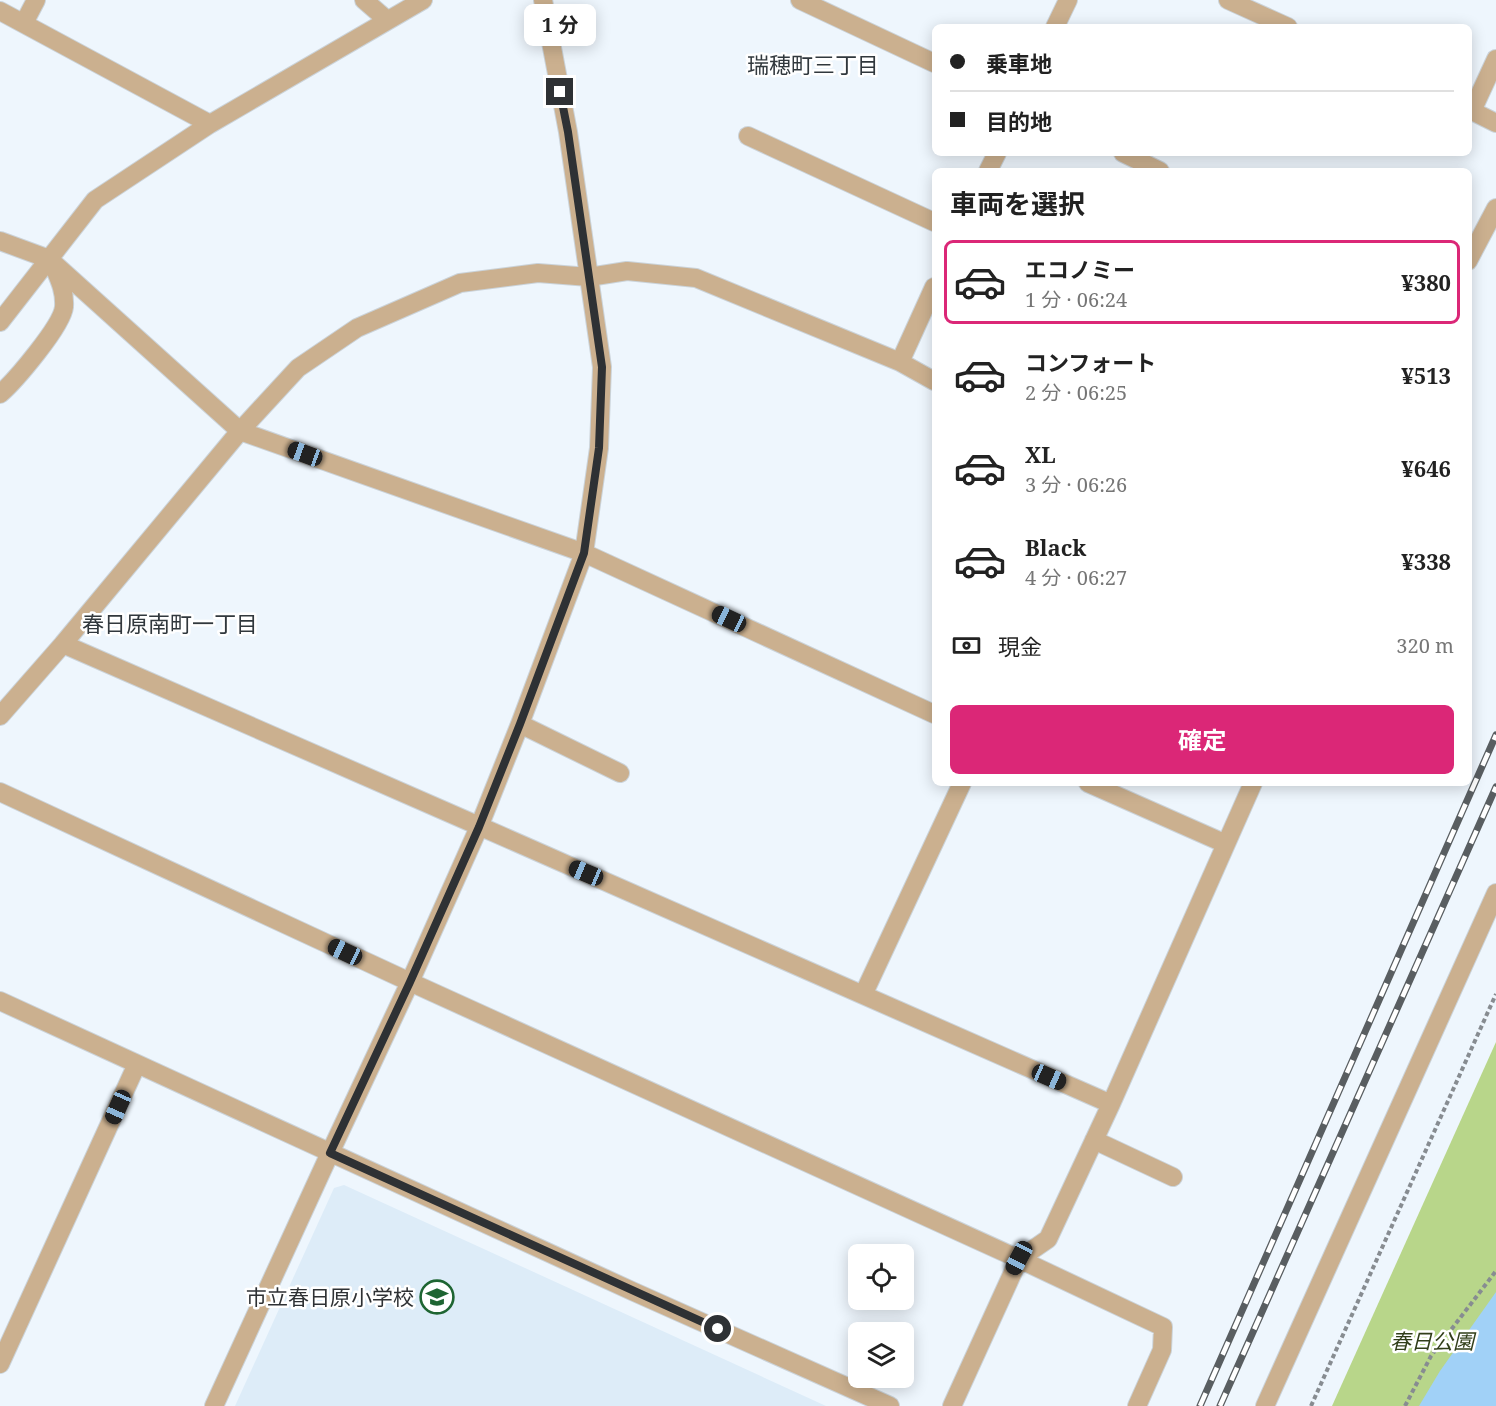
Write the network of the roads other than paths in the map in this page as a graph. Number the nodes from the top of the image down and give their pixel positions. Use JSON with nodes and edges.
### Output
{"nodes":[{"id":1,"x":36,"y":0,"type":"edge"},
{"id":2,"x":364,"y":0,"type":"edge"},
{"id":3,"x":423,"y":0,"type":"edge"},
{"id":4,"x":543,"y":0,"type":"edge"},
{"id":5,"x":800,"y":0,"type":"edge"},
{"id":6,"x":1068,"y":0,"type":"edge"},
{"id":7,"x":1228,"y":0,"type":"edge"},
{"id":8,"x":1252,"y":5,"type":"edge"},
{"id":9,"x":0,"y":10,"type":"edge"},
{"id":10,"x":387,"y":20,"type":"junction"},
{"id":11,"x":24,"y":23,"type":"junction"},
{"id":12,"x":1056,"y":24,"type":"edge"},
{"id":13,"x":1283,"y":24,"type":"edge"},
{"id":14,"x":1496,"y":59,"type":"edge"},
{"id":15,"x":932,"y":62,"type":"edge"},
{"id":16,"x":1472,"y":106,"type":"edge"},
{"id":17,"x":1472,"y":111,"type":"edge"},
{"id":18,"x":1496,"y":123,"type":"edge"},
{"id":19,"x":210,"y":124,"type":"junction"},
{"id":20,"x":748,"y":136,"type":"dead end"},
{"id":21,"x":1129,"y":156,"type":"edge"},
{"id":22,"x":1154,"y":168,"type":"edge"},
{"id":23,"x":1496,"y":208,"type":"edge"},
{"id":24,"x":932,"y":221,"type":"edge"},
{"id":25,"x":0,"y":241,"type":"edge"},
{"id":26,"x":1472,"y":253,"type":"edge"},
{"id":27,"x":50,"y":259,"type":"junction"},
{"id":28,"x":589,"y":277,"type":"junction"},
{"id":29,"x":932,"y":291,"type":"edge"},
{"id":30,"x":0,"y":322,"type":"edge"},
{"id":31,"x":900,"y":362,"type":"junction"},
{"id":32,"x":932,"y":380,"type":"edge"},
{"id":33,"x":0,"y":394,"type":"edge"},
{"id":34,"x":240,"y":431,"type":"junction"},
{"id":35,"x":584,"y":553,"type":"junction"},
{"id":36,"x":63,"y":644,"type":"junction"},
{"id":37,"x":932,"y":713,"type":"edge"},
{"id":38,"x":0,"y":716,"type":"edge"},
{"id":39,"x":520,"y":724,"type":"junction"},
{"id":40,"x":620,"y":773,"type":"dead end"},
{"id":41,"x":961,"y":786,"type":"edge"},
{"id":42,"x":1095,"y":786,"type":"edge"},
{"id":43,"x":1252,"y":786,"type":"edge"},
{"id":44,"x":0,"y":792,"type":"edge"},
{"id":45,"x":479,"y":827,"type":"junction"},
{"id":46,"x":1226,"y":844,"type":"junction"},
{"id":47,"x":1496,"y":893,"type":"edge"},
{"id":48,"x":410,"y":982,"type":"junction"},
{"id":49,"x":864,"y":993,"type":"junction"},
{"id":50,"x":0,"y":1001,"type":"edge"},
{"id":51,"x":137,"y":1064,"type":"junction"},
{"id":52,"x":1111,"y":1104,"type":"junction"},
{"id":53,"x":1094,"y":1140,"type":"junction"},
{"id":54,"x":330,"y":1153,"type":"junction"},
{"id":55,"x":1173,"y":1177,"type":"dead end"},
{"id":56,"x":1019,"y":1258,"type":"junction"},
{"id":57,"x":0,"y":1364,"type":"edge"},
{"id":58,"x":214,"y":1406,"type":"edge"},
{"id":59,"x":890,"y":1406,"type":"edge"},
{"id":60,"x":952,"y":1406,"type":"edge"},
{"id":61,"x":1137,"y":1406,"type":"edge"},
{"id":62,"x":1265,"y":1406,"type":"edge"}],
"edges":[{"from":1,"to":11,"type":"street"},
{"from":2,"to":10,"type":"street"},
{"from":3,"to":10,"type":"street"},
{"from":4,"to":28,"type":"street"},
{"from":5,"to":15,"type":"street"},
{"from":6,"to":12,"type":"street"},
{"from":7,"to":8,"type":"street"},
{"from":8,"to":13,"type":"street"},
{"from":9,"to":11,"type":"street"},
{"from":10,"to":19,"type":"street"},
{"from":11,"to":19,"type":"street"},
{"from":14,"to":16,"type":"street"},
{"from":17,"to":18,"type":"street"},
{"from":19,"to":27,"type":"street"},
{"from":20,"to":24,"type":"street"},
{"from":21,"to":22,"type":"street"},
{"from":23,"to":26,"type":"street"},
{"from":25,"to":27,"type":"street"},
{"from":27,"to":30,"type":"street"},
{"from":27,"to":33,"type":"street"},
{"from":27,"to":34,"type":"street"},
{"from":28,"to":31,"type":"street"},
{"from":28,"to":34,"type":"street"},
{"from":28,"to":35,"type":"street"},
{"from":29,"to":31,"type":"street"},
{"from":31,"to":32,"type":"street"},
{"from":34,"to":35,"type":"street"},
{"from":34,"to":36,"type":"street"},
{"from":35,"to":37,"type":"street"},
{"from":35,"to":39,"type":"street"},
{"from":36,"to":38,"type":"street"},
{"from":36,"to":45,"type":"street"},
{"from":39,"to":40,"type":"street"},
{"from":39,"to":45,"type":"street"},
{"from":41,"to":49,"type":"street"},
{"from":42,"to":46,"type":"street"},
{"from":43,"to":46,"type":"street"},
{"from":44,"to":48,"type":"street"},
{"from":45,"to":48,"type":"street"},
{"from":45,"to":49,"type":"street"},
{"from":46,"to":52,"type":"street"},
{"from":47,"to":62,"type":"street"},
{"from":48,"to":54,"type":"street"},
{"from":48,"to":56,"type":"street"},
{"from":49,"to":52,"type":"street"},
{"from":50,"to":51,"type":"street"},
{"from":51,"to":54,"type":"street"},
{"from":51,"to":57,"type":"street"},
{"from":52,"to":53,"type":"street"},
{"from":53,"to":55,"type":"street"},
{"from":53,"to":56,"type":"street"},
{"from":54,"to":58,"type":"street"},
{"from":54,"to":59,"type":"street"},
{"from":56,"to":60,"type":"street"},
{"from":56,"to":61,"type":"street"}]}
